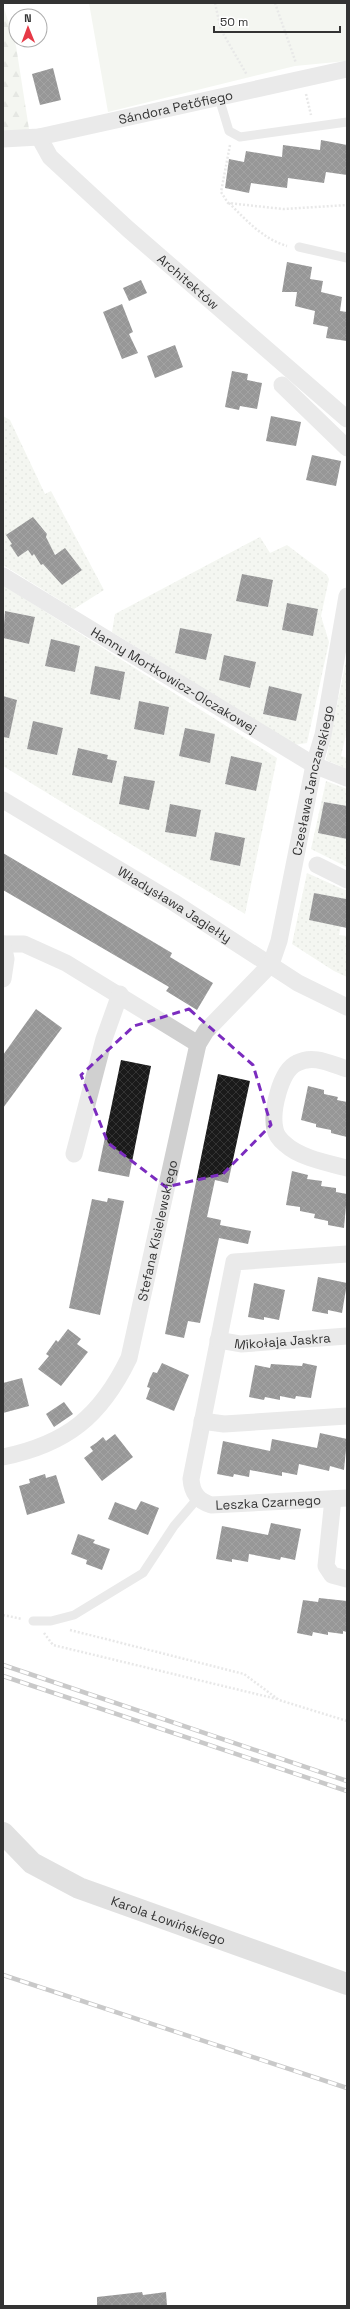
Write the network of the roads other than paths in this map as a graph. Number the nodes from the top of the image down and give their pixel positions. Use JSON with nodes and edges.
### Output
{"nodes":[{"id":1,"x":347,"y":69,"type":"edge"},
{"id":2,"x":219,"y":98,"type":"junction"},
{"id":3,"x":347,"y":122,"type":"edge"},
{"id":4,"x":39,"y":137,"type":"junction"},
{"id":5,"x":3,"y":139,"type":"edge"},
{"id":6,"x":299,"y":247,"type":"dead end"},
{"id":7,"x":347,"y":258,"type":"edge"},
{"id":8,"x":282,"y":385,"type":"dead end"},
{"id":9,"x":347,"y":419,"type":"edge"},
{"id":10,"x":347,"y":448,"type":"edge"},
{"id":11,"x":3,"y":576,"type":"edge"},
{"id":12,"x":347,"y":598,"type":"edge"},
{"id":13,"x":314,"y":765,"type":"junction"},
{"id":14,"x":347,"y":778,"type":"edge"},
{"id":15,"x":3,"y":800,"type":"edge"},
{"id":16,"x":317,"y":865,"type":"dead end"},
{"id":17,"x":347,"y":880,"type":"edge"},
{"id":18,"x":3,"y":944,"type":"edge"},
{"id":19,"x":271,"y":964,"type":"junction"},
{"id":20,"x":3,"y":979,"type":"edge"},
{"id":21,"x":120,"y":994,"type":"junction"},
{"id":22,"x":347,"y":1007,"type":"edge"},
{"id":23,"x":198,"y":1044,"type":"junction"},
{"id":24,"x":347,"y":1069,"type":"edge"},
{"id":25,"x":74,"y":1154,"type":"dead end"},
{"id":26,"x":347,"y":1168,"type":"edge"},
{"id":27,"x":347,"y":1254,"type":"edge"},
{"id":28,"x":347,"y":1336,"type":"edge"},
{"id":29,"x":218,"y":1340,"type":"junction"},
{"id":30,"x":347,"y":1416,"type":"edge"},
{"id":31,"x":202,"y":1421,"type":"junction"},
{"id":32,"x":3,"y":1458,"type":"edge"},
{"id":33,"x":198,"y":1498,"type":"junction"},
{"id":34,"x":340,"y":1499,"type":"edge"},
{"id":35,"x":347,"y":1579,"type":"edge"},
{"id":36,"x":33,"y":1621,"type":"road end"},
{"id":37,"x":3,"y":1833,"type":"edge"},
{"id":38,"x":347,"y":1984,"type":"edge"}],
"edges":[{"from":1,"to":2,"type":"street","name":"Sándora Petőfiego"},
{"from":2,"to":3,"type":"lane"},
{"from":2,"to":4,"type":"street","name":"Sándora Petőfiego"},
{"from":4,"to":5,"type":"street","name":"Sándora Petőfiego"},
{"from":4,"to":9,"type":"street","name":"Architektów"},
{"from":6,"to":7,"type":"lane"},
{"from":8,"to":10,"type":"street"},
{"from":11,"to":13,"type":"street","name":"Hanny Mortkowicz-Olczakowej"},
{"from":12,"to":13,"type":"street","name":"Czesława Janczarskiego"},
{"from":13,"to":14,"type":"street","name":"Hanny Mortkowicz-Olczakowej"},
{"from":13,"to":19,"type":"street","name":"Czesława Janczarskiego"},
{"from":15,"to":19,"type":"street","name":"Władysława Jagiełły"},
{"from":16,"to":17,"type":"street"},
{"from":18,"to":20,"type":"street"},
{"from":18,"to":21,"type":"street"},
{"from":19,"to":22,"type":"street","name":"Władysława Jagiełły"},
{"from":19,"to":23,"type":"street","name":"Stefana Kisielewskiego"},
{"from":21,"to":23,"type":"street"},
{"from":21,"to":25,"type":"street"},
{"from":23,"to":32,"type":"street","name":"Stefana Kisielewskiego"},
{"from":24,"to":26,"type":"street"},
{"from":27,"to":29,"type":"street","name":"Leszka Czarnego"},
{"from":28,"to":29,"type":"street","name":"Mikołaja Jaskra"},
{"from":29,"to":31,"type":"street","name":"Leszka Czarnego"},
{"from":30,"to":31,"type":"street"},
{"from":31,"to":33,"type":"street","name":"Leszka Czarnego"},
{"from":33,"to":34,"type":"street","name":"Leszka Czarnego"},
{"from":33,"to":36,"type":"lane"},
{"from":34,"to":35,"type":"street"},
{"from":37,"to":38,"type":"main road","name":"Karola Łowińskiego"}]}
